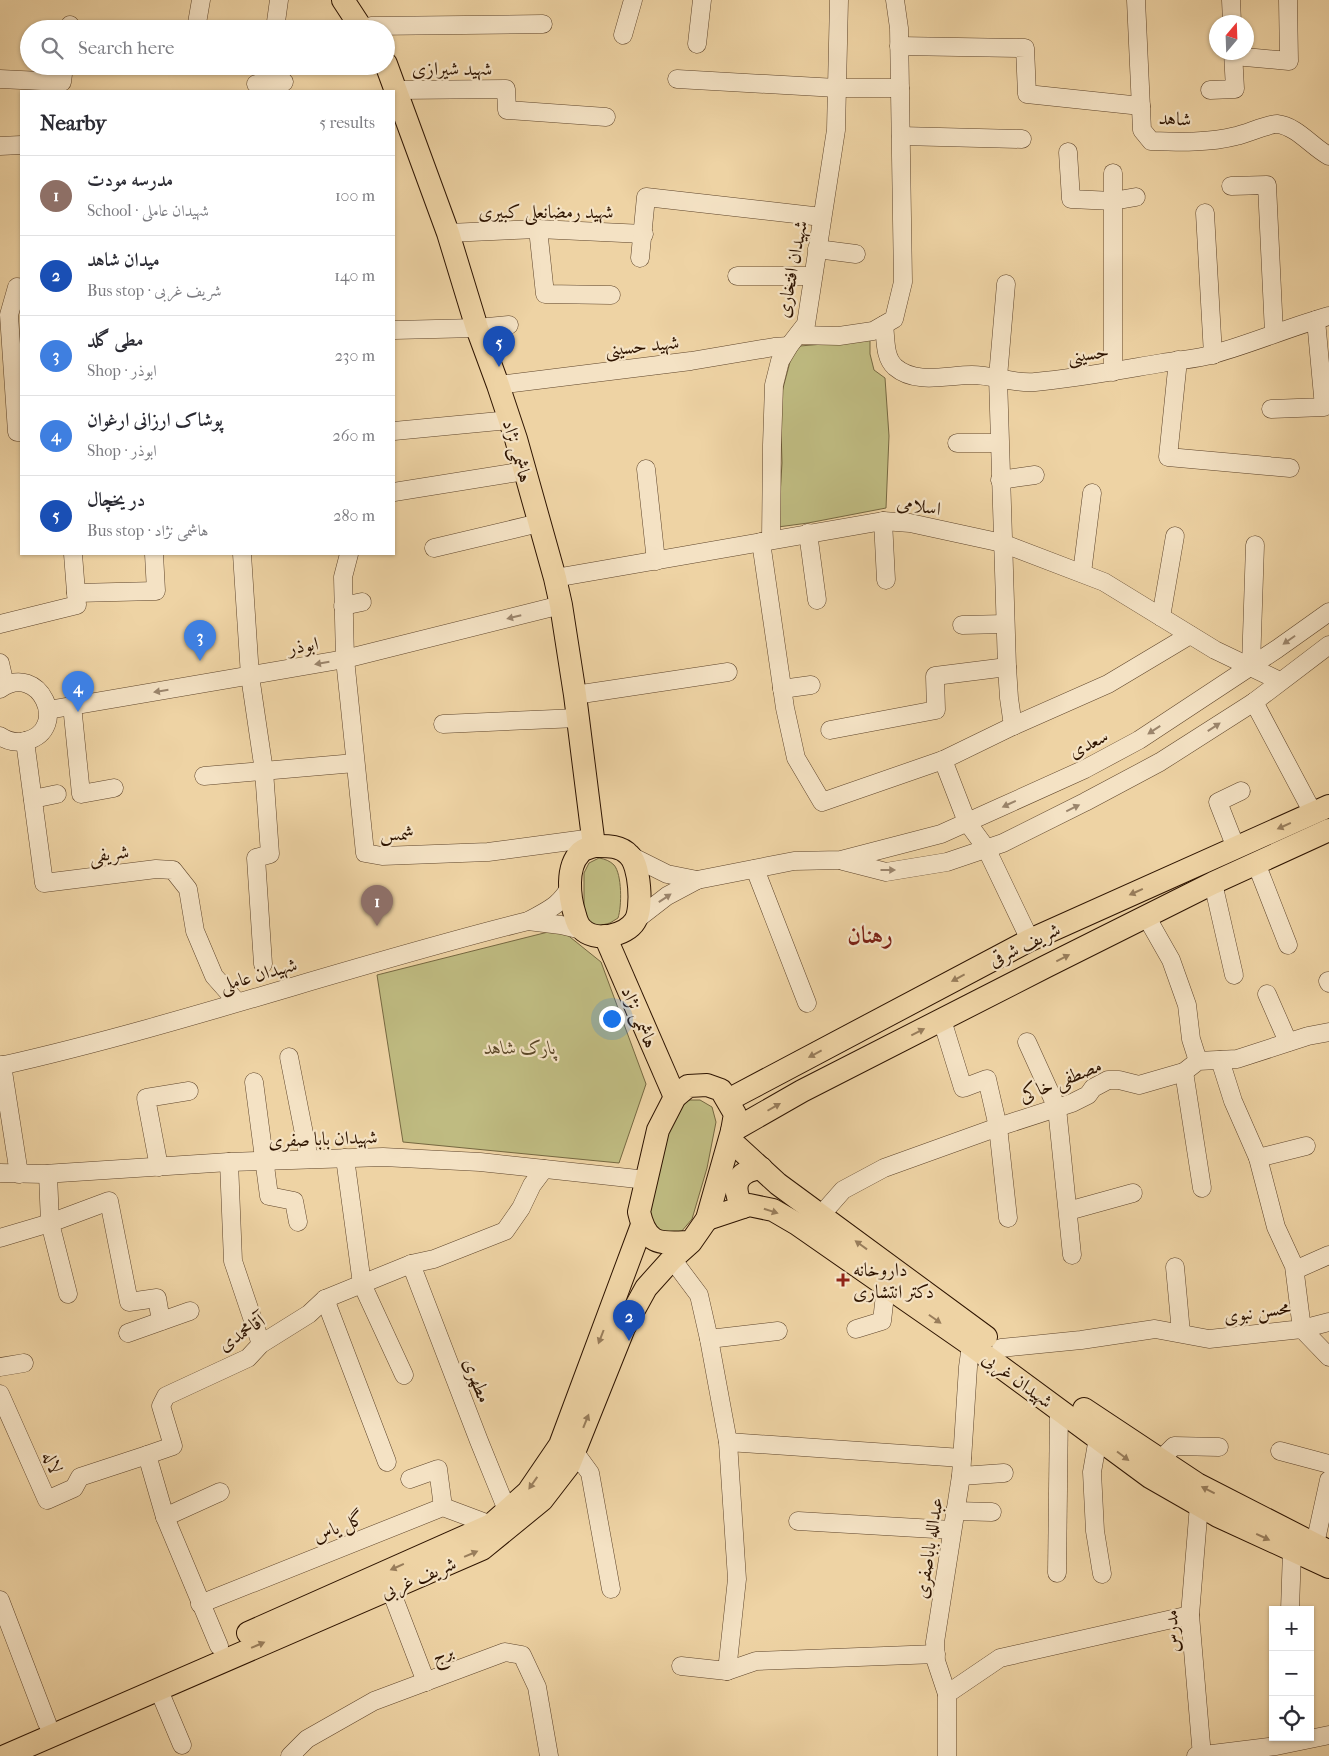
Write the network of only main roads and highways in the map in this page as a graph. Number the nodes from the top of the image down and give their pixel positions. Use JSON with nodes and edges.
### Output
{"nodes":[{"id":1,"x":343,"y":0,"type":"edge"},
{"id":2,"x":360,"y":0,"type":"edge"},
{"id":3,"x":361,"y":20,"type":"edge"},
{"id":4,"x":366,"y":20,"type":"edge"},
{"id":5,"x":390,"y":75,"type":"edge"},
{"id":6,"x":394,"y":90,"type":"edge"},
{"id":7,"x":397,"y":99,"type":"edge"},
{"id":8,"x":1321,"y":810,"type":"edge"},
{"id":9,"x":1329,"y":830,"type":"edge"},
{"id":10,"x":593,"y":842,"type":"junction"},
{"id":11,"x":612,"y":935,"type":"junction"},
{"id":12,"x":681,"y":1091,"type":"junction"},
{"id":13,"x":728,"y":1100,"type":"junction"},
{"id":14,"x":731,"y":1136,"type":"junction"},
{"id":15,"x":761,"y":1168,"type":"junction"},
{"id":16,"x":743,"y":1207,"type":"junction"},
{"id":17,"x":707,"y":1219,"type":"junction"},
{"id":18,"x":642,"y":1225,"type":"junction"},
{"id":19,"x":691,"y":1242,"type":"junction"},
{"id":20,"x":622,"y":1280,"type":"junction"},
{"id":21,"x":645,"y":1290,"type":"junction"},
{"id":22,"x":1322,"y":1548,"type":"edge"},
{"id":23,"x":1329,"y":1567,"type":"edge"},
{"id":24,"x":0,"y":1742,"type":"edge"},
{"id":25,"x":4,"y":1756,"type":"edge"}],
"edges":[{"from":1,"to":3,"type":"main road"},
{"from":2,"to":4,"type":"main road"},
{"from":5,"to":6,"type":"main road","name":"هاشمی نژاد"},
{"from":7,"to":10,"type":"main road","name":"هاشمی نژاد"},
{"from":8,"to":13,"type":"main road","name":"شریف شرقی","one_way":true},
{"from":14,"to":9,"type":"main road","name":"شریف شرقی","one_way":true},
{"from":10,"to":11,"type":"main road"},
{"from":10,"to":11,"type":"main road"},
{"from":11,"to":12,"type":"main road","name":"هاشمی نژاد"},
{"from":12,"to":13,"type":"main road"},
{"from":12,"to":18,"type":"main road"},
{"from":13,"to":14,"type":"main road","name":"شریف غربی"},
{"from":14,"to":15,"type":"main road","name":"شهیدان غربی"},
{"from":14,"to":17,"type":"main road","name":"شریف غربی"},
{"from":15,"to":16,"type":"main road"},
{"from":22,"to":15,"type":"main road","name":"شهیدان غربی","one_way":true},
{"from":16,"to":17,"type":"main road","name":"شهیدان غربی"},
{"from":16,"to":23,"type":"main road","name":"شهیدان غربی","one_way":true},
{"from":17,"to":19,"type":"main road","name":"شریف غربی"},
{"from":18,"to":19,"type":"main road"},
{"from":18,"to":20,"type":"main road","name":"شریف غربی"},
{"from":19,"to":21,"type":"main road","name":"شریف غربی"},
{"from":20,"to":21,"type":"main road"},
{"from":20,"to":24,"type":"main road","name":"شریف غربی","one_way":true},
{"from":25,"to":21,"type":"main road","name":"شریف غربی","one_way":true}]}
